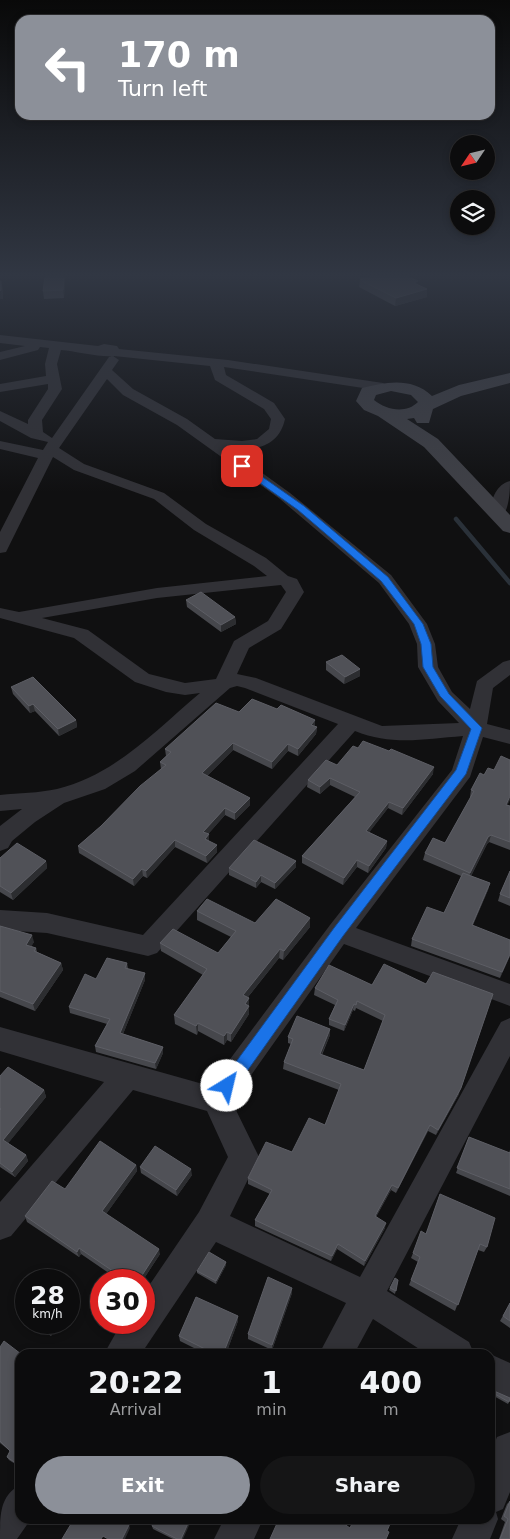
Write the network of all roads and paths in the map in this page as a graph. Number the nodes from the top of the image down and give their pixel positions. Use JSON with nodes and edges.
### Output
{"nodes":[{"id":1,"x":31,"y":349,"type":"edge"},
{"id":2,"x":51,"y":349,"type":"edge"},
{"id":3,"x":90,"y":349,"type":"edge"},
{"id":4,"x":108,"y":351,"type":"junction"},
{"id":5,"x":0,"y":356,"type":"edge"},
{"id":6,"x":216,"y":363,"type":"junction"},
{"id":7,"x":106,"y":371,"type":"junction"},
{"id":8,"x":302,"y":376,"type":"junction"},
{"id":9,"x":54,"y":378,"type":"junction"},
{"id":10,"x":502,"y":380,"type":"edge"},
{"id":11,"x":383,"y":387,"type":"junction"},
{"id":12,"x":0,"y":388,"type":"edge"},
{"id":13,"x":408,"y":388,"type":"junction"},
{"id":14,"x":424,"y":407,"type":"junction"},
{"id":15,"x":377,"y":409,"type":"junction"},
{"id":16,"x":0,"y":415,"type":"edge"},
{"id":17,"x":36,"y":435,"type":"junction"},
{"id":18,"x":209,"y":442,"type":"junction"},
{"id":19,"x":431,"y":443,"type":"junction"},
{"id":20,"x":0,"y":445,"type":"edge"},
{"id":21,"x":51,"y":449,"type":"junction"},
{"id":22,"x":510,"y":486,"type":"edge"},
{"id":23,"x":503,"y":520,"type":"edge"},
{"id":24,"x":5,"y":527,"type":"edge"},
{"id":25,"x":0,"y":548,"type":"edge"},
{"id":26,"x":282,"y":580,"type":"junction"},
{"id":27,"x":8,"y":615,"type":"edge"},
{"id":28,"x":510,"y":666,"type":"edge"},
{"id":29,"x":224,"y":684,"type":"junction"},
{"id":30,"x":351,"y":723,"type":"junction"},
{"id":31,"x":476,"y":728,"type":"junction"},
{"id":32,"x":510,"y":737,"type":"edge"},
{"id":33,"x":56,"y":796,"type":"junction"},
{"id":34,"x":0,"y":803,"type":"edge"},
{"id":35,"x":0,"y":842,"type":"edge"},
{"id":36,"x":0,"y":920,"type":"edge"},
{"id":37,"x":338,"y":932,"type":"junction"},
{"id":38,"x":510,"y":994,"type":"edge"},
{"id":39,"x":510,"y":1030,"type":"edge"},
{"id":40,"x":0,"y":1039,"type":"edge"},
{"id":41,"x":127,"y":1076,"type":"junction"},
{"id":42,"x":216,"y":1101,"type":"junction"},
{"id":43,"x":210,"y":1223,"type":"junction"},
{"id":44,"x":0,"y":1225,"type":"edge"},
{"id":45,"x":368,"y":1297,"type":"junction"},
{"id":46,"x":155,"y":1304,"type":"edge"},
{"id":47,"x":135,"y":1334,"type":"edge"},
{"id":48,"x":124,"y":1349,"type":"edge"},
{"id":49,"x":339,"y":1349,"type":"edge"},
{"id":50,"x":449,"y":1349,"type":"edge"},
{"id":51,"x":495,"y":1374,"type":"edge"},
{"id":52,"x":510,"y":1382,"type":"edge"},
{"id":53,"x":510,"y":1450,"type":"edge"},
{"id":54,"x":495,"y":1484,"type":"edge"},
{"id":55,"x":15,"y":1510,"type":"edge"},
{"id":56,"x":242,"y":1524,"type":"edge"},
{"id":57,"x":478,"y":1524,"type":"edge"},
{"id":58,"x":0,"y":1532,"type":"edge"},
{"id":59,"x":234,"y":1539,"type":"edge"},
{"id":60,"x":471,"y":1539,"type":"edge"}],
"edges":[{"from":1,"to":5,"type":"street"},
{"from":2,"to":9,"type":"street"},
{"from":3,"to":4,"type":"street"},
{"from":4,"to":6,"type":"street"},
{"from":4,"to":7,"type":"street"},
{"from":6,"to":8,"type":"street"},
{"from":6,"to":18,"type":"street"},
{"from":7,"to":18,"type":"street"},
{"from":7,"to":21,"type":"street"},
{"from":8,"to":11,"type":"street"},
{"from":8,"to":15,"type":"street"},
{"from":9,"to":12,"type":"street"},
{"from":9,"to":17,"type":"street"},
{"from":10,"to":13,"type":"main road"},
{"from":10,"to":14,"type":"main road"},
{"from":11,"to":13,"type":"main road"},
{"from":11,"to":15,"type":"main road"},
{"from":13,"to":14,"type":"main road"},
{"from":14,"to":15,"type":"main road"},
{"from":14,"to":19,"type":"main road"},
{"from":15,"to":19,"type":"main road"},
{"from":16,"to":17,"type":"street"},
{"from":17,"to":21,"type":"street"},
{"from":18,"to":31,"type":"street"},
{"from":19,"to":23,"type":"main road"},
{"from":20,"to":21,"type":"street"},
{"from":21,"to":24,"type":"street"},
{"from":21,"to":26,"type":"street"},
{"from":22,"to":23,"type":"street"},
{"from":24,"to":25,"type":"street"},
{"from":26,"to":27,"type":"street"},
{"from":26,"to":29,"type":"street"},
{"from":27,"to":29,"type":"street"},
{"from":28,"to":31,"type":"street"},
{"from":29,"to":30,"type":"street"},
{"from":29,"to":33,"type":"street"},
{"from":30,"to":31,"type":"street"},
{"from":30,"to":36,"type":"street"},
{"from":31,"to":32,"type":"street"},
{"from":31,"to":37,"type":"street"},
{"from":33,"to":34,"type":"street"},
{"from":33,"to":35,"type":"street"},
{"from":37,"to":38,"type":"street"},
{"from":37,"to":42,"type":"street"},
{"from":39,"to":45,"type":"street"},
{"from":40,"to":41,"type":"street"},
{"from":41,"to":42,"type":"street"},
{"from":41,"to":44,"type":"street"},
{"from":42,"to":43,"type":"street"},
{"from":43,"to":45,"type":"street"},
{"from":43,"to":46,"type":"street"},
{"from":45,"to":49,"type":"street"},
{"from":45,"to":50,"type":"street"},
{"from":47,"to":48,"type":"street"},
{"from":51,"to":52,"type":"street"},
{"from":53,"to":54,"type":"street"},
{"from":55,"to":58,"type":"street"},
{"from":56,"to":59,"type":"street"},
{"from":57,"to":60,"type":"street"}]}
